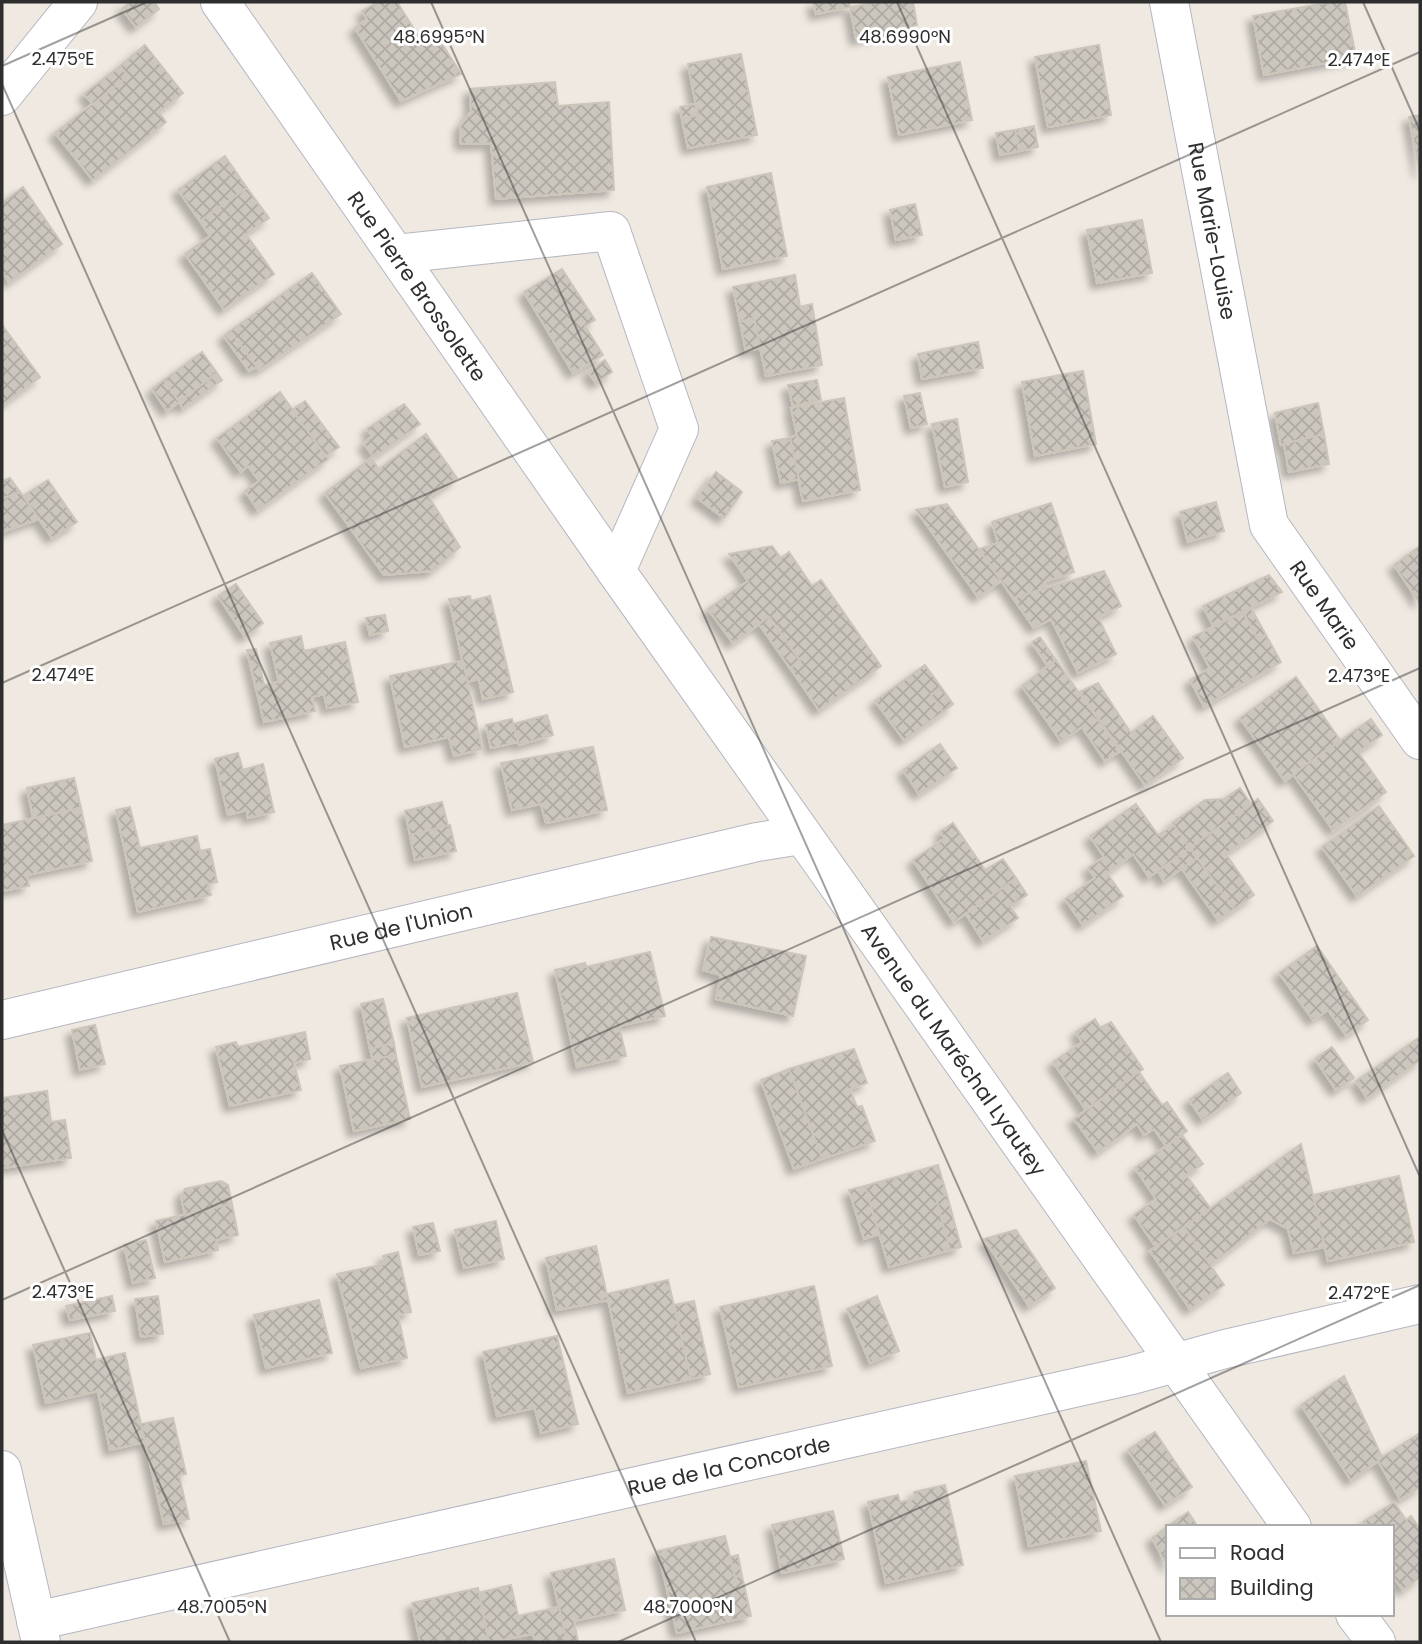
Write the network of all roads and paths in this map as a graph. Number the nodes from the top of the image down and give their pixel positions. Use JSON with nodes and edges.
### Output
{"nodes":[{"id":1,"x":78,"y":2,"type":"edge"},
{"id":2,"x":220,"y":2,"type":"edge"},
{"id":3,"x":1169,"y":2,"type":"edge"},
{"id":4,"x":2,"y":96,"type":"edge"},
{"id":5,"x":396,"y":254,"type":"junction"},
{"id":6,"x":1256,"y":458,"type":"joint"},
{"id":7,"x":616,"y":571,"type":"junction"},
{"id":8,"x":1420,"y":740,"type":"edge"},
{"id":9,"x":801,"y":835,"type":"junction"},
{"id":10,"x":2,"y":1020,"type":"edge"},
{"id":11,"x":1420,"y":1304,"type":"edge"},
{"id":12,"x":1175,"y":1364,"type":"junction"},
{"id":13,"x":2,"y":1470,"type":"edge"},
{"id":14,"x":1291,"y":1525,"type":"edge"},
{"id":15,"x":1356,"y":1616,"type":"edge"},
{"id":16,"x":39,"y":1632,"type":"edge"},
{"id":17,"x":1376,"y":1642,"type":"edge"}],
"edges":[{"from":1,"to":4,"type":"street"},
{"from":2,"to":5,"type":"street","name":"Rue Pierre Brossolette"},
{"from":3,"to":6,"type":"street","name":"Rue Marie-Louise"},
{"from":5,"to":7,"type":"street","name":"Rue Pierre Brossolette"},
{"from":5,"to":7,"type":"street"},
{"from":6,"to":8,"type":"street","name":"Rue Marie"},
{"from":7,"to":9,"type":"street","name":"Avenue du Maréchal Lyautey"},
{"from":9,"to":10,"type":"street","name":"Rue de l'Union"},
{"from":9,"to":12,"type":"street","name":"Avenue du Maréchal Lyautey"},
{"from":11,"to":12,"type":"street","name":"Rue de la Concorde"},
{"from":12,"to":14,"type":"street","name":"Avenue du Maréchal Lyautey"},
{"from":12,"to":16,"type":"street","name":"Rue de la Concorde"},
{"from":13,"to":16,"type":"street"},
{"from":15,"to":17,"type":"street"}]}
